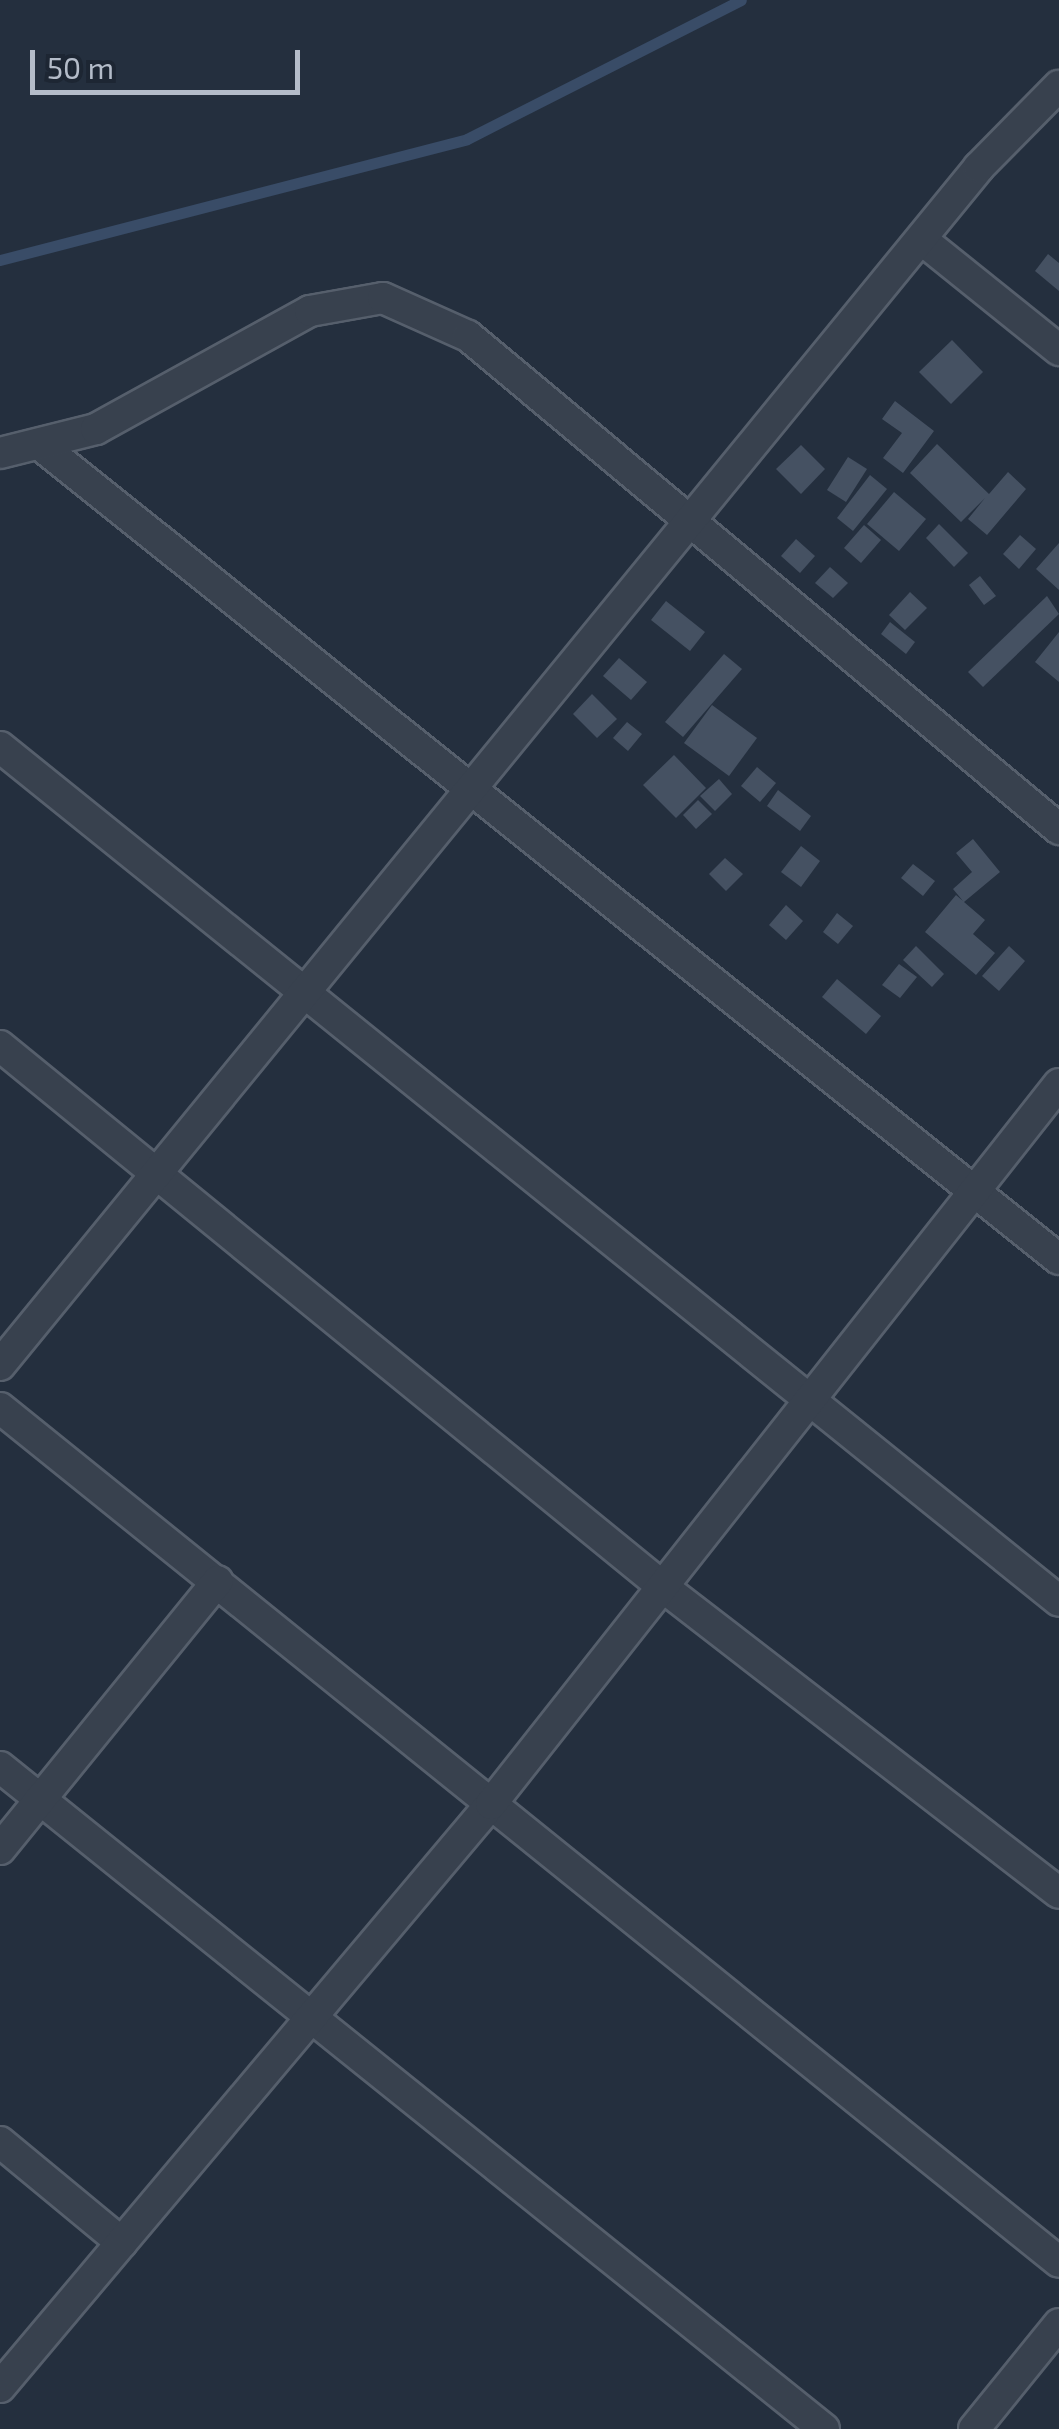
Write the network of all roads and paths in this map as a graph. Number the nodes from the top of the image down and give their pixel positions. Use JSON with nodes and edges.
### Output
{"nodes":[{"id":1,"x":1059,"y":86,"type":"edge"},
{"id":2,"x":926,"y":243,"type":"junction"},
{"id":3,"x":1059,"y":350,"type":"edge"},
{"id":4,"x":44,"y":448,"type":"junction"},
{"id":5,"x":0,"y":453,"type":"edge"},
{"id":6,"x":687,"y":528,"type":"junction"},
{"id":7,"x":0,"y":747,"type":"edge"},
{"id":8,"x":470,"y":790,"type":"junction"},
{"id":9,"x":1059,"y":829,"type":"edge"},
{"id":10,"x":301,"y":990,"type":"junction"},
{"id":11,"x":0,"y":1046,"type":"edge"},
{"id":12,"x":1059,"y":1084,"type":"edge"},
{"id":13,"x":153,"y":1168,"type":"junction"},
{"id":14,"x":976,"y":1192,"type":"junction"},
{"id":15,"x":1059,"y":1259,"type":"edge"},
{"id":16,"x":0,"y":1365,"type":"edge"},
{"id":17,"x":813,"y":1403,"type":"junction"},
{"id":18,"x":0,"y":1408,"type":"edge"},
{"id":19,"x":218,"y":1581,"type":"junction"},
{"id":20,"x":663,"y":1587,"type":"junction"},
{"id":21,"x":1059,"y":1601,"type":"edge"},
{"id":22,"x":0,"y":1767,"type":"edge"},
{"id":23,"x":42,"y":1800,"type":"junction"},
{"id":24,"x":490,"y":1804,"type":"junction"},
{"id":25,"x":0,"y":1850,"type":"edge"},
{"id":26,"x":1059,"y":1893,"type":"edge"},
{"id":27,"x":314,"y":2019,"type":"junction"},
{"id":28,"x":0,"y":2142,"type":"edge"},
{"id":29,"x":122,"y":2244,"type":"junction"},
{"id":30,"x":1059,"y":2262,"type":"edge"},
{"id":31,"x":1059,"y":2324,"type":"edge"},
{"id":32,"x":0,"y":2387,"type":"edge"},
{"id":33,"x":824,"y":2429,"type":"edge"},
{"id":34,"x":974,"y":2429,"type":"edge"}],
"edges":[{"from":1,"to":2,"type":"street"},
{"from":2,"to":3,"type":"street"},
{"from":2,"to":6,"type":"street"},
{"from":4,"to":5,"type":"street"},
{"from":4,"to":6,"type":"street"},
{"from":4,"to":8,"type":"street"},
{"from":6,"to":8,"type":"street"},
{"from":6,"to":9,"type":"street"},
{"from":7,"to":10,"type":"street"},
{"from":8,"to":10,"type":"street"},
{"from":8,"to":14,"type":"street"},
{"from":10,"to":13,"type":"street"},
{"from":10,"to":17,"type":"street"},
{"from":11,"to":13,"type":"street"},
{"from":12,"to":14,"type":"street"},
{"from":13,"to":16,"type":"street"},
{"from":13,"to":20,"type":"street"},
{"from":14,"to":15,"type":"street"},
{"from":14,"to":17,"type":"street"},
{"from":17,"to":20,"type":"street"},
{"from":17,"to":21,"type":"street"},
{"from":18,"to":19,"type":"street"},
{"from":19,"to":23,"type":"street"},
{"from":19,"to":24,"type":"street"},
{"from":20,"to":24,"type":"street"},
{"from":20,"to":26,"type":"street"},
{"from":22,"to":23,"type":"street"},
{"from":23,"to":25,"type":"street"},
{"from":23,"to":27,"type":"street"},
{"from":24,"to":27,"type":"street"},
{"from":24,"to":30,"type":"street"},
{"from":27,"to":29,"type":"street"},
{"from":27,"to":33,"type":"street"},
{"from":28,"to":29,"type":"street"},
{"from":29,"to":32,"type":"street"},
{"from":31,"to":34,"type":"street"}]}
